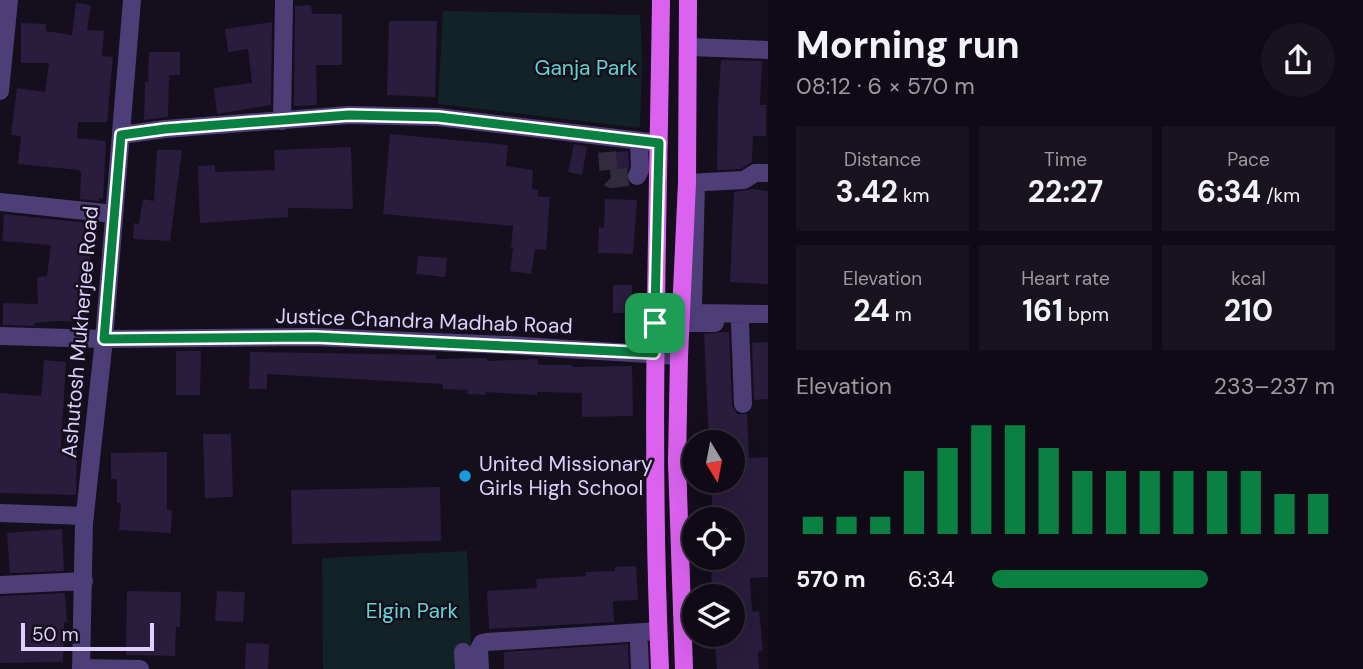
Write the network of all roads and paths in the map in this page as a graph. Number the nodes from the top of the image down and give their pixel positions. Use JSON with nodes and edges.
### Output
{"nodes":[{"id":1,"x":9,"y":0,"type":"edge"},
{"id":2,"x":132,"y":0,"type":"edge"},
{"id":3,"x":284,"y":0,"type":"edge"},
{"id":4,"x":662,"y":0,"type":"edge"},
{"id":5,"x":688,"y":0,"type":"edge"},
{"id":6,"x":689,"y":47,"type":"junction"},
{"id":7,"x":768,"y":50,"type":"edge"},
{"id":8,"x":0,"y":91,"type":"edge"},
{"id":9,"x":282,"y":121,"type":"junction"},
{"id":10,"x":121,"y":135,"type":"junction"},
{"id":11,"x":639,"y":141,"type":"junction"},
{"id":12,"x":659,"y":143,"type":"junction"},
{"id":13,"x":768,"y":173,"type":"edge"},
{"id":14,"x":637,"y":176,"type":"dead end"},
{"id":15,"x":692,"y":183,"type":"junction"},
{"id":16,"x":0,"y":202,"type":"edge"},
{"id":17,"x":114,"y":214,"type":"junction"},
{"id":18,"x":768,"y":314,"type":"edge"},
{"id":19,"x":655,"y":323,"type":"junction"},
{"id":20,"x":740,"y":323,"type":"junction"},
{"id":21,"x":681,"y":324,"type":"junction"},
{"id":22,"x":768,"y":325,"type":"edge"},
{"id":23,"x":0,"y":337,"type":"edge"},
{"id":24,"x":104,"y":339,"type":"junction"},
{"id":25,"x":654,"y":353,"type":"junction"},
{"id":26,"x":679,"y":356,"type":"junction"},
{"id":27,"x":743,"y":404,"type":"dead end"},
{"id":28,"x":0,"y":513,"type":"edge"},
{"id":29,"x":85,"y":516,"type":"junction"},
{"id":30,"x":84,"y":581,"type":"junction"},
{"id":31,"x":0,"y":585,"type":"edge"},
{"id":32,"x":658,"y":631,"type":"junction"},
{"id":33,"x":639,"y":644,"type":"dead end"},
{"id":34,"x":81,"y":669,"type":"edge"},
{"id":35,"x":140,"y":669,"type":"edge"},
{"id":36,"x":480,"y":669,"type":"edge"},
{"id":37,"x":640,"y":669,"type":"edge"},
{"id":38,"x":660,"y":669,"type":"edge"},
{"id":39,"x":684,"y":669,"type":"edge"}],
"edges":[{"from":1,"to":8,"type":"street"},
{"from":2,"to":10,"type":"street","name":"Ashutosh Mukherjee Road"},
{"from":3,"to":9,"type":"street"},
{"from":4,"to":12,"type":"main road"},
{"from":5,"to":6,"type":"main road"},
{"from":6,"to":7,"type":"street"},
{"from":6,"to":15,"type":"main road"},
{"from":9,"to":10,"type":"street"},
{"from":9,"to":11,"type":"street"},
{"from":10,"to":17,"type":"street","name":"Ashutosh Mukherjee Road"},
{"from":11,"to":12,"type":"street"},
{"from":11,"to":14,"type":"street"},
{"from":12,"to":19,"type":"main road"},
{"from":13,"to":15,"type":"street"},
{"from":15,"to":18,"type":"street"},
{"from":15,"to":21,"type":"main road"},
{"from":16,"to":17,"type":"street"},
{"from":17,"to":24,"type":"street","name":"Ashutosh Mukherjee Road"},
{"from":19,"to":21,"type":"street"},
{"from":19,"to":25,"type":"main road"},
{"from":20,"to":21,"type":"street"},
{"from":20,"to":22,"type":"street"},
{"from":20,"to":27,"type":"street"},
{"from":21,"to":26,"type":"main road"},
{"from":23,"to":24,"type":"street","name":"Justice Chandra Madhab Road"},
{"from":24,"to":25,"type":"street","name":"Justice Chandra Madhab Road"},
{"from":24,"to":29,"type":"street","name":"Ashutosh Mukherjee Road"},
{"from":25,"to":26,"type":"street","name":"Justice Chandra Madhab Road"},
{"from":25,"to":32,"type":"main road"},
{"from":26,"to":39,"type":"main road"},
{"from":28,"to":29,"type":"street"},
{"from":29,"to":30,"type":"street","name":"Ashutosh Mukherjee Road"},
{"from":30,"to":31,"type":"street"},
{"from":30,"to":34,"type":"street","name":"Ashutosh Mukherjee Road"},
{"from":32,"to":36,"type":"street"},
{"from":32,"to":38,"type":"main road"},
{"from":33,"to":37,"type":"street"},
{"from":34,"to":35,"type":"street"}]}
